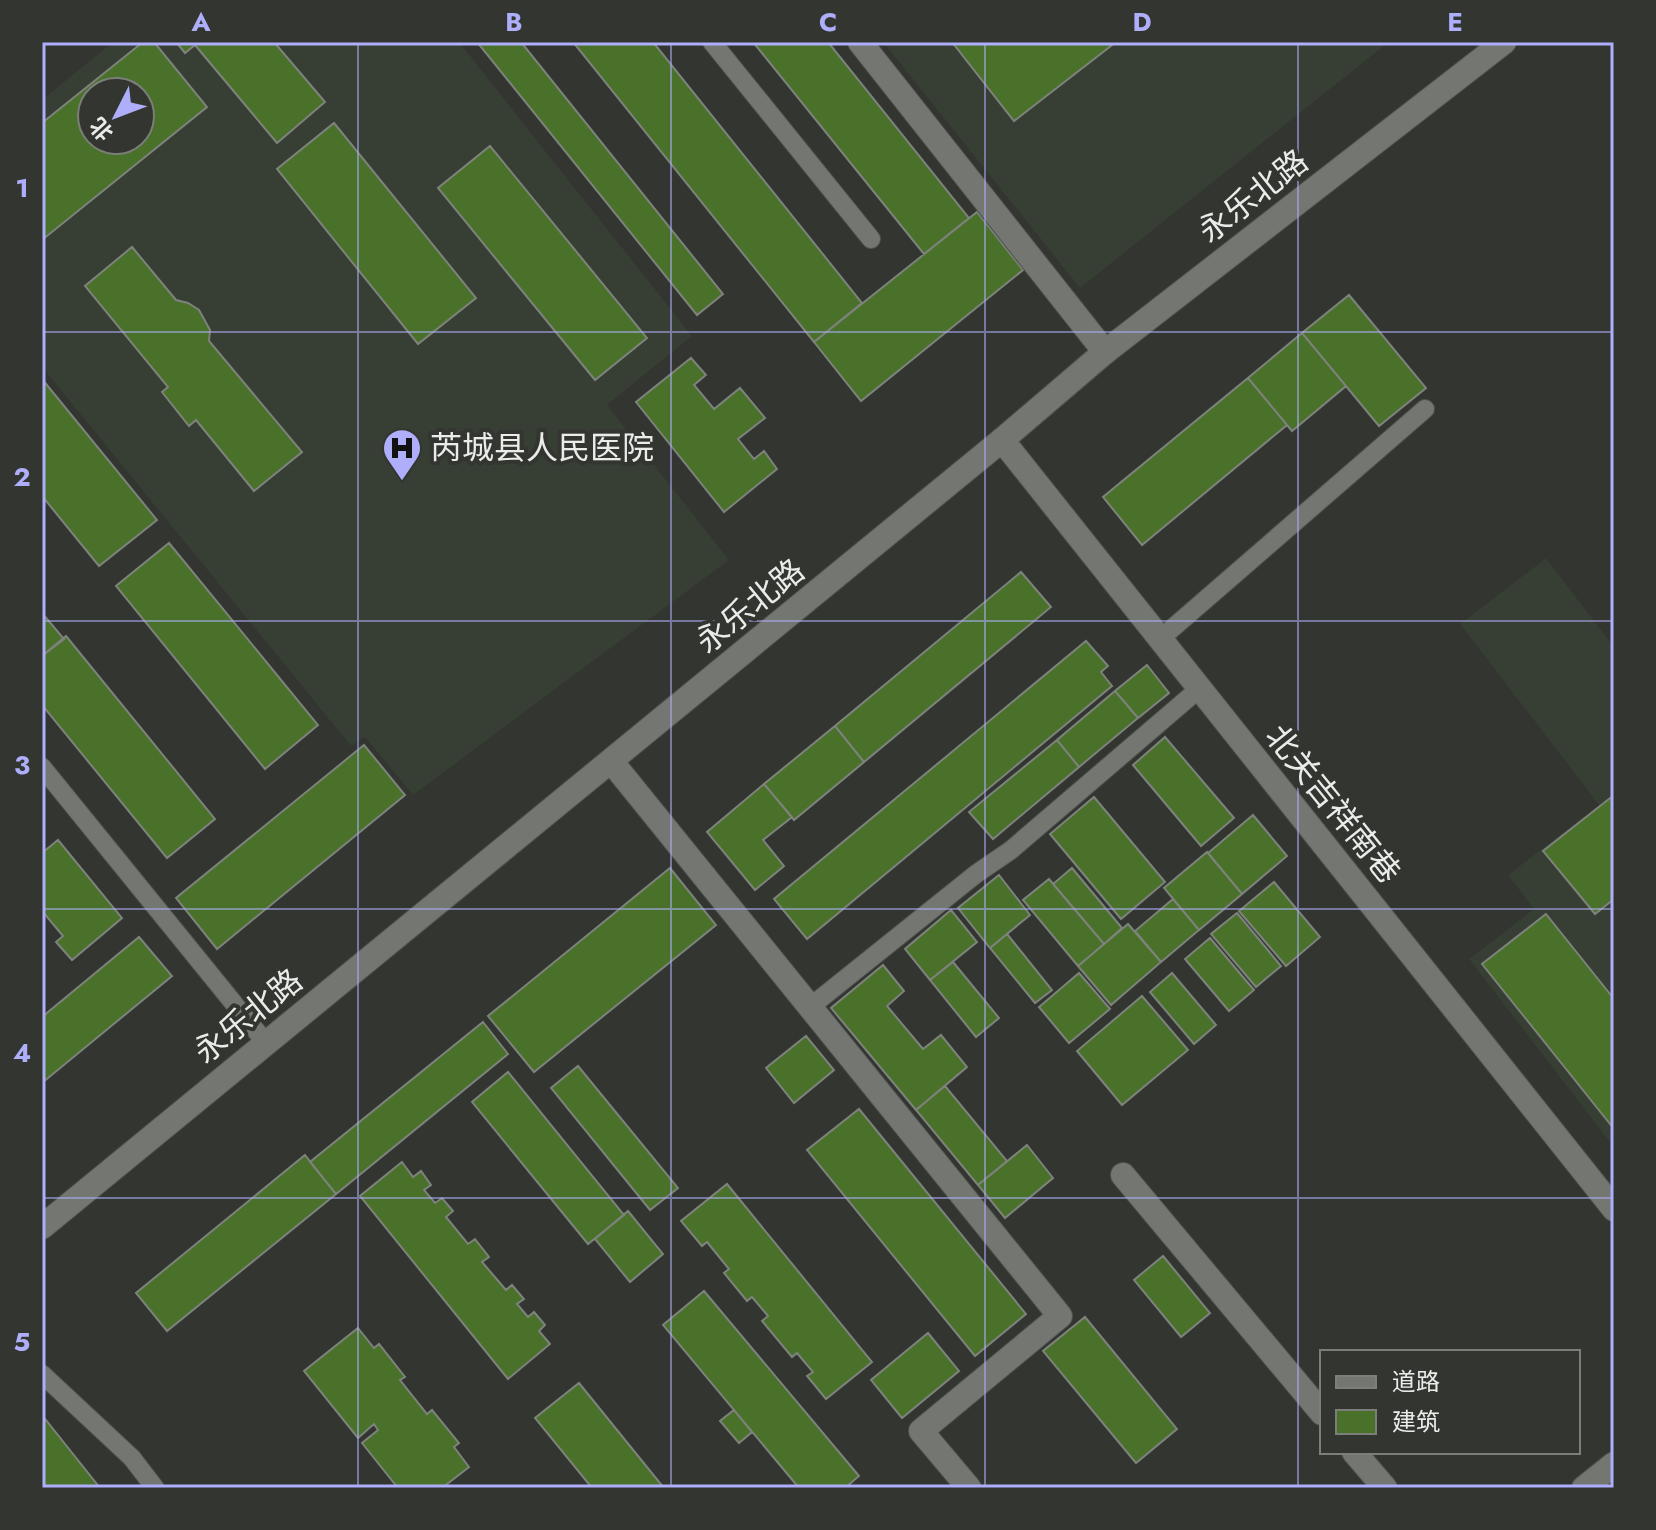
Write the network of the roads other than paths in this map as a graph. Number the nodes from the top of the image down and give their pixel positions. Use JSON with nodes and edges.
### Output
{"nodes":[{"id":1,"x":712,"y":42,"type":"edge"},
{"id":2,"x":860,"y":42,"type":"edge"},
{"id":3,"x":1504,"y":42,"type":"edge"},
{"id":4,"x":871,"y":239,"type":"dead end"},
{"id":5,"x":1105,"y":352,"type":"junction"},
{"id":6,"x":1425,"y":409,"type":"dead end"},
{"id":7,"x":1002,"y":440,"type":"junction"},
{"id":8,"x":1160,"y":639,"type":"junction"},
{"id":9,"x":1200,"y":688,"type":"junction"},
{"id":10,"x":611,"y":761,"type":"junction"},
{"id":11,"x":42,"y":767,"type":"edge"},
{"id":12,"x":810,"y":1007,"type":"junction"},
{"id":13,"x":266,"y":1043,"type":"junction"},
{"id":14,"x":1123,"y":1175,"type":"dead end"},
{"id":15,"x":1614,"y":1209,"type":"edge"},
{"id":16,"x":42,"y":1227,"type":"edge"},
{"id":17,"x":42,"y":1374,"type":"edge"},
{"id":18,"x":1320,"y":1411,"type":"edge"},
{"id":19,"x":1356,"y":1454,"type":"edge"},
{"id":20,"x":1614,"y":1464,"type":"edge"},
{"id":21,"x":155,"y":1488,"type":"edge"},
{"id":22,"x":969,"y":1488,"type":"edge"},
{"id":23,"x":1385,"y":1488,"type":"edge"},
{"id":24,"x":1584,"y":1488,"type":"edge"}],
"edges":[{"from":1,"to":4,"type":"lane"},
{"from":2,"to":5,"type":"street"},
{"from":3,"to":5,"type":"street","name":"永乐北路"},
{"from":5,"to":7,"type":"street","name":"永乐北路"},
{"from":6,"to":8,"type":"lane"},
{"from":7,"to":8,"type":"street","name":"北关吉祥南巷"},
{"from":7,"to":10,"type":"street","name":"永乐北路"},
{"from":8,"to":9,"type":"street","name":"北关吉祥南巷"},
{"from":9,"to":12,"type":"lane"},
{"from":9,"to":15,"type":"street","name":"北关吉祥南巷"},
{"from":10,"to":12,"type":"street"},
{"from":10,"to":13,"type":"street","name":"永乐北路"},
{"from":11,"to":13,"type":"lane"},
{"from":12,"to":22,"type":"street"},
{"from":13,"to":16,"type":"street","name":"永乐北路"},
{"from":14,"to":18,"type":"street"},
{"from":17,"to":21,"type":"lane"},
{"from":19,"to":23,"type":"street"},
{"from":20,"to":24,"type":"street"}]}
